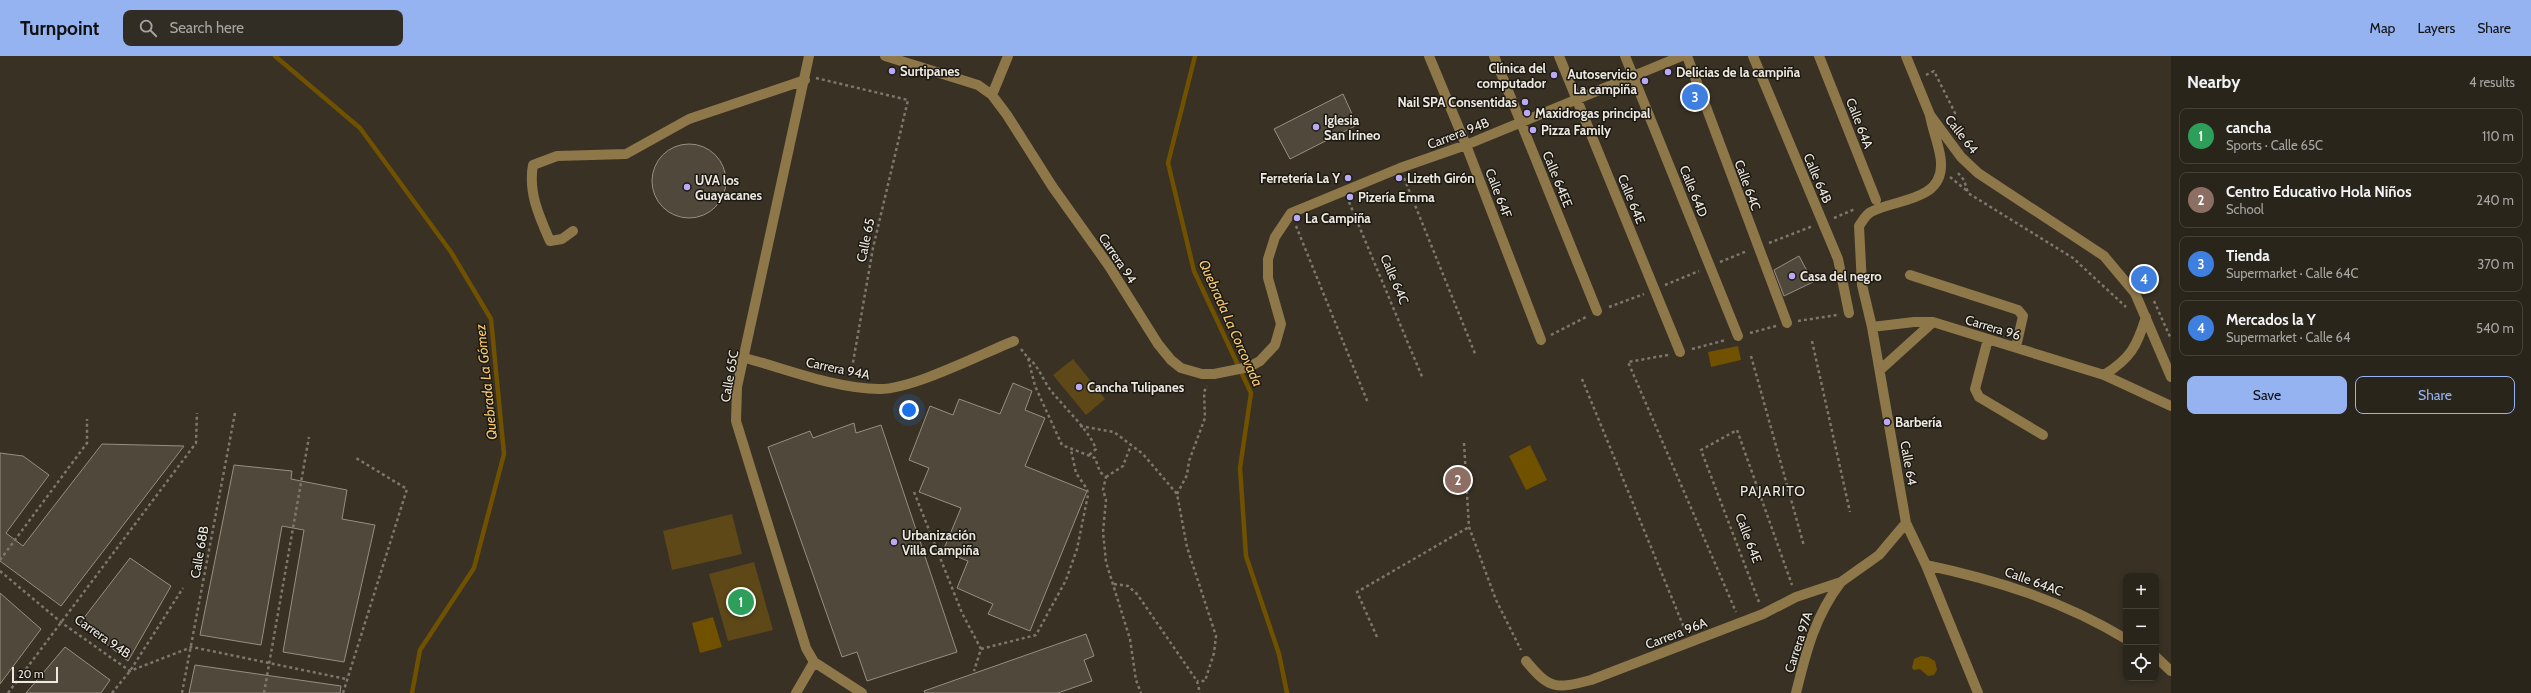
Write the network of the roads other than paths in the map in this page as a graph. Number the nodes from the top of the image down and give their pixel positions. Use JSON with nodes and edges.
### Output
{"nodes":[{"id":1,"x":810,"y":56,"type":"edge"},
{"id":2,"x":885,"y":56,"type":"edge"},
{"id":3,"x":1008,"y":56,"type":"edge"},
{"id":4,"x":1429,"y":56,"type":"edge"},
{"id":5,"x":1494,"y":56,"type":"edge"},
{"id":6,"x":1559,"y":56,"type":"edge"},
{"id":7,"x":1625,"y":56,"type":"edge"},
{"id":8,"x":1682,"y":56,"type":"edge"},
{"id":9,"x":1687,"y":56,"type":"edge"},
{"id":10,"x":1753,"y":56,"type":"edge"},
{"id":11,"x":1819,"y":56,"type":"edge"},
{"id":12,"x":1906,"y":56,"type":"edge"},
{"id":13,"x":1634,"y":76,"type":"junction"},
{"id":14,"x":805,"y":78,"type":"junction"},
{"id":15,"x":992,"y":95,"type":"junction"},
{"id":16,"x":1577,"y":99,"type":"junction"},
{"id":17,"x":1930,"y":115,"type":"junction"},
{"id":18,"x":1521,"y":122,"type":"junction"},
{"id":19,"x":1466,"y":145,"type":"junction"},
{"id":20,"x":1876,"y":200,"type":"dead end"},
{"id":21,"x":573,"y":231,"type":"dead end"},
{"id":22,"x":1268,"y":259,"type":"joint"},
{"id":23,"x":1910,"y":275,"type":"dead end"},
{"id":24,"x":1597,"y":311,"type":"dead end"},
{"id":25,"x":1849,"y":313,"type":"dead end"},
{"id":26,"x":2146,"y":317,"type":"junction"},
{"id":27,"x":1787,"y":322,"type":"dead end"},
{"id":28,"x":1933,"y":322,"type":"junction"},
{"id":29,"x":1872,"y":327,"type":"junction"},
{"id":30,"x":1738,"y":336,"type":"dead end"},
{"id":31,"x":1988,"y":339,"type":"junction"},
{"id":32,"x":1541,"y":340,"type":"dead end"},
{"id":33,"x":1014,"y":341,"type":"road end"},
{"id":34,"x":2016,"y":348,"type":"junction"},
{"id":35,"x":1680,"y":352,"type":"dead end"},
{"id":36,"x":745,"y":358,"type":"junction"},
{"id":37,"x":1880,"y":370,"type":"junction"},
{"id":38,"x":2104,"y":375,"type":"junction"},
{"id":39,"x":2171,"y":377,"type":"edge"},
{"id":40,"x":2171,"y":406,"type":"edge"},
{"id":41,"x":2043,"y":435,"type":"dead end"},
{"id":42,"x":1906,"y":523,"type":"junction"},
{"id":43,"x":1926,"y":565,"type":"junction"},
{"id":44,"x":1841,"y":582,"type":"junction"},
{"id":45,"x":2123,"y":637,"type":"edge"},
{"id":46,"x":2159,"y":660,"type":"edge"},
{"id":47,"x":1526,"y":661,"type":"road end"},
{"id":48,"x":814,"y":662,"type":"junction"},
{"id":49,"x":2171,"y":671,"type":"edge"},
{"id":50,"x":796,"y":693,"type":"edge"},
{"id":51,"x":862,"y":693,"type":"edge"},
{"id":52,"x":1796,"y":693,"type":"edge"},
{"id":53,"x":1978,"y":693,"type":"edge"}],
"edges":[{"from":1,"to":14,"type":"street","name":"Calle 65C"},
{"from":2,"to":15,"type":"street","name":"Carrera 94"},
{"from":3,"to":15,"type":"street"},
{"from":4,"to":19,"type":"street","name":"Calle 64F"},
{"from":5,"to":18,"type":"street","name":"Calle 64EE"},
{"from":6,"to":16,"type":"street","name":"Calle 64E"},
{"from":7,"to":13,"type":"street","name":"Calle 64D"},
{"from":8,"to":13,"type":"street","name":"Carrera 94B"},
{"from":9,"to":27,"type":"street","name":"Calle 64C"},
{"from":10,"to":25,"type":"street","name":"Calle 64B"},
{"from":11,"to":20,"type":"street","name":"Calle 64A"},
{"from":12,"to":17,"type":"street","name":"Calle 64"},
{"from":13,"to":16,"type":"street","name":"Carrera 94B"},
{"from":13,"to":30,"type":"street","name":"Calle 64D"},
{"from":14,"to":21,"type":"street"},
{"from":14,"to":36,"type":"street","name":"Calle 65C"},
{"from":15,"to":22,"type":"street","name":"Carrera 94"},
{"from":16,"to":18,"type":"street","name":"Carrera 94B"},
{"from":16,"to":35,"type":"street","name":"Calle 64E"},
{"from":17,"to":26,"type":"street","name":"Calle 64"},
{"from":17,"to":29,"type":"street","name":"Calle 64"},
{"from":18,"to":19,"type":"street","name":"Carrera 94B"},
{"from":18,"to":24,"type":"street","name":"Calle 64EE"},
{"from":19,"to":22,"type":"street","name":"Carrera 94B"},
{"from":19,"to":32,"type":"street","name":"Calle 64F"},
{"from":23,"to":34,"type":"street"},
{"from":26,"to":38,"type":"street"},
{"from":26,"to":39,"type":"street","name":"Calle 64"},
{"from":28,"to":29,"type":"street","name":"Carrera 96"},
{"from":28,"to":31,"type":"street","name":"Carrera 96"},
{"from":28,"to":37,"type":"street"},
{"from":29,"to":37,"type":"street","name":"Calle 64"},
{"from":31,"to":34,"type":"street","name":"Carrera 96"},
{"from":31,"to":41,"type":"street"},
{"from":33,"to":36,"type":"street","name":"Carrera 94A"},
{"from":34,"to":38,"type":"street","name":"Carrera 96"},
{"from":36,"to":48,"type":"street","name":"Calle 65C"},
{"from":37,"to":42,"type":"street","name":"Calle 64"},
{"from":38,"to":40,"type":"street","name":"Carrera 96"},
{"from":42,"to":43,"type":"street","name":"Calle 64"},
{"from":42,"to":44,"type":"street"},
{"from":43,"to":45,"type":"street","name":"Calle 64AC"},
{"from":43,"to":53,"type":"street","name":"Calle 64"},
{"from":44,"to":47,"type":"street","name":"Carrera 96A"},
{"from":44,"to":52,"type":"street","name":"Carrera 97A"},
{"from":46,"to":49,"type":"street"},
{"from":48,"to":50,"type":"street"},
{"from":48,"to":51,"type":"street","name":"Calle 65C"}]}
